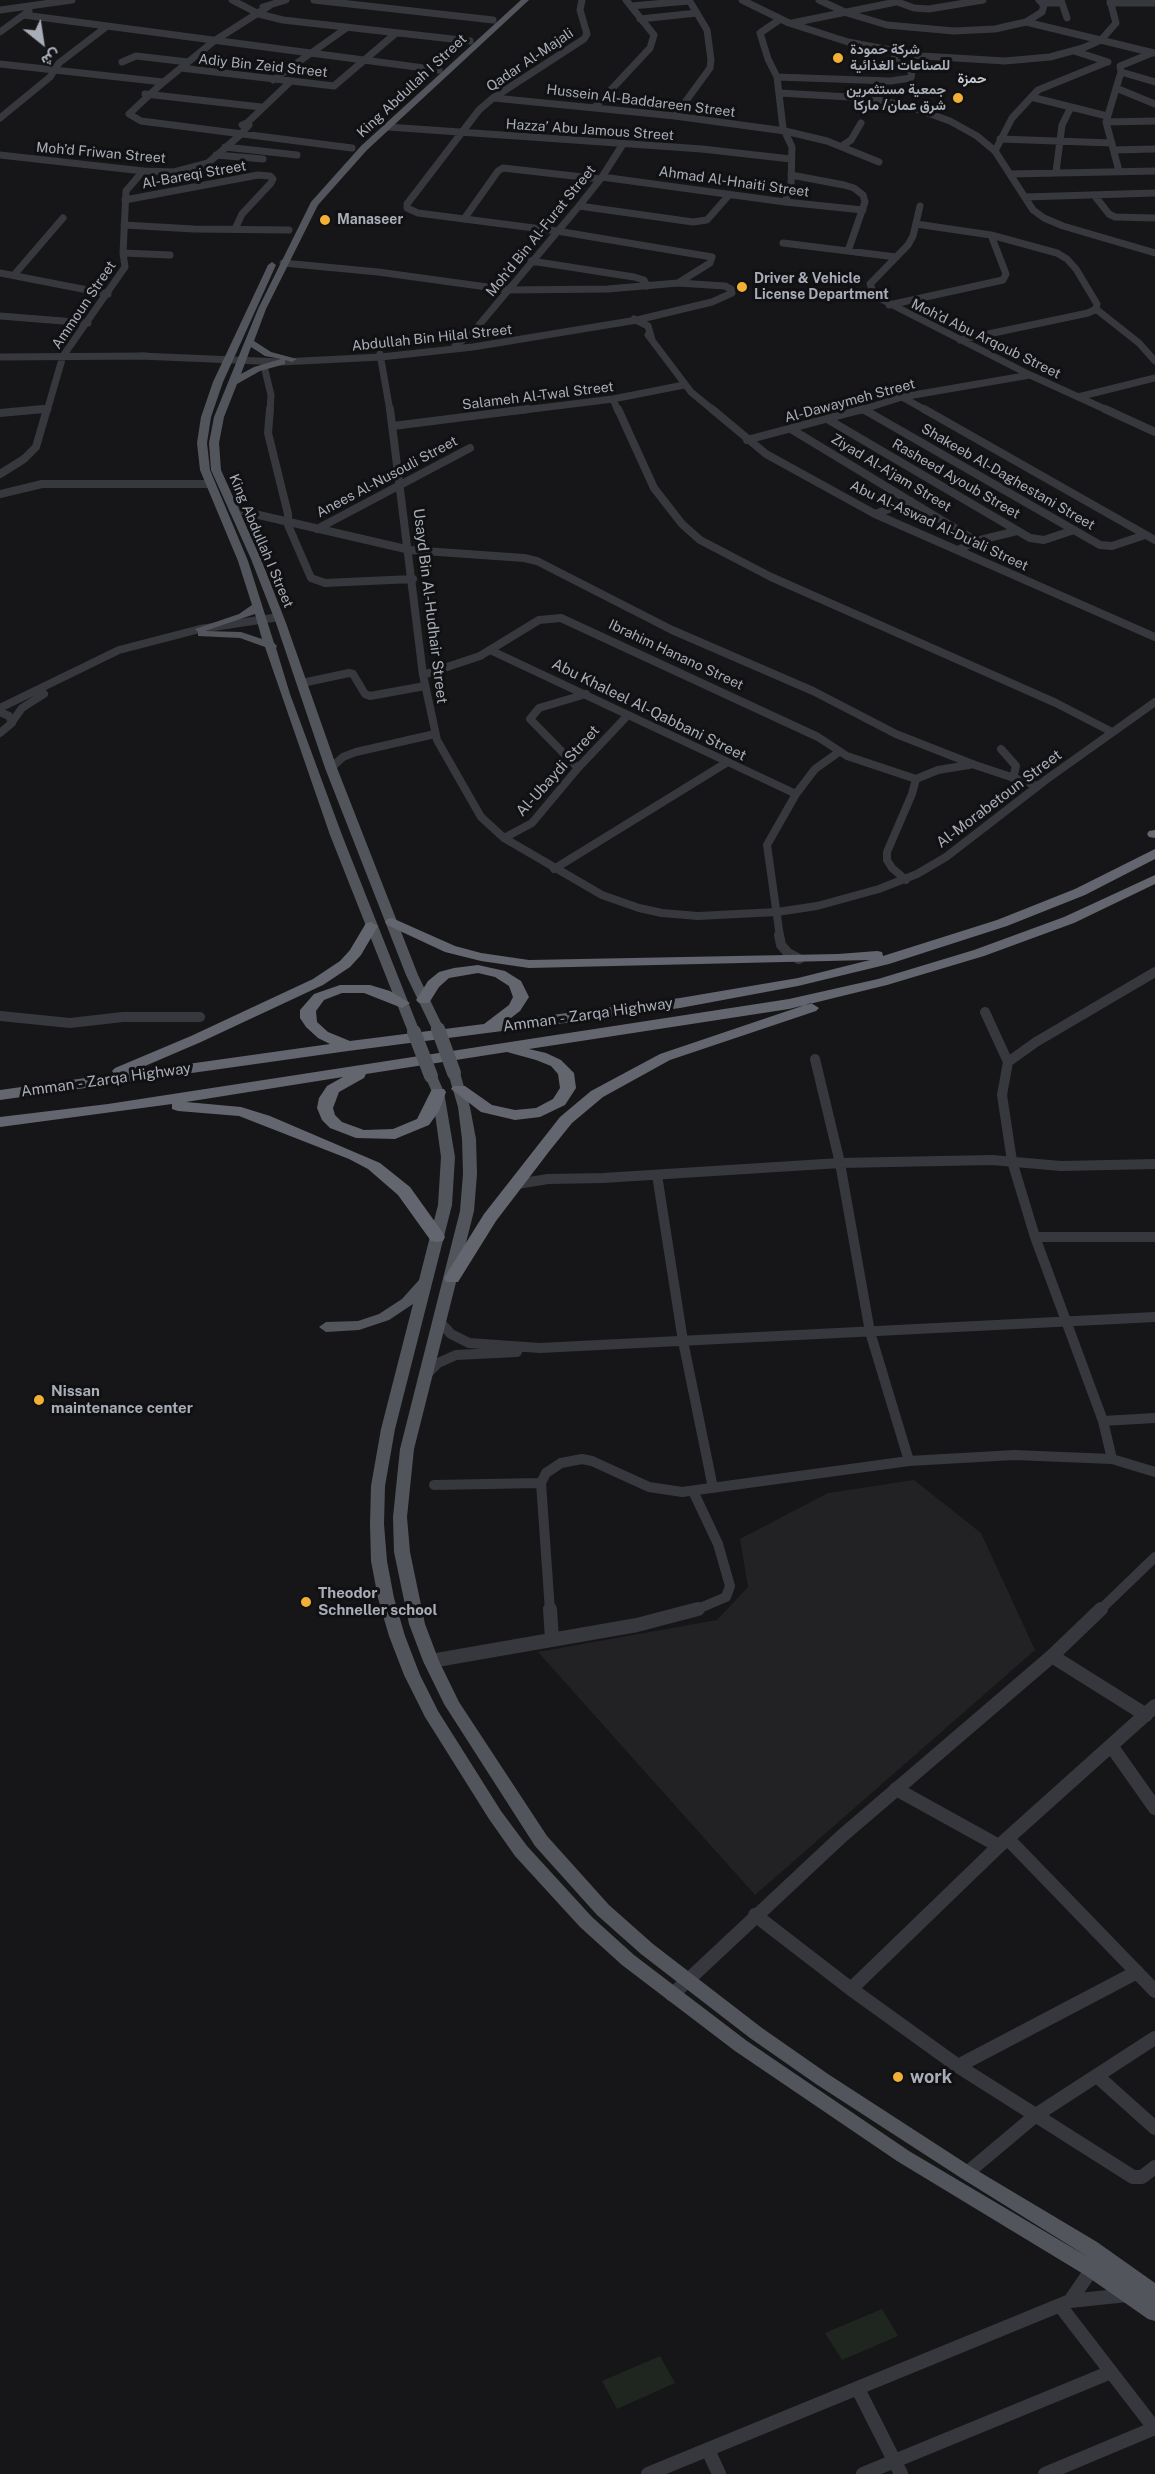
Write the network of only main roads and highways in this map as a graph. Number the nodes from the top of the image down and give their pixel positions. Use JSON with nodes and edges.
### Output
{"nodes":[{"id":1,"x":515,"y":0,"type":"edge"},
{"id":2,"x":525,"y":0,"type":"edge"},
{"id":3,"x":249,"y":342,"type":"junction"},
{"id":4,"x":232,"y":383,"type":"junction"},
{"id":5,"x":221,"y":483,"type":"junction"},
{"id":6,"x":209,"y":484,"type":"junction"},
{"id":7,"x":258,"y":605,"type":"junction"},
{"id":8,"x":272,"y":646,"type":"junction"},
{"id":9,"x":356,"y":832,"type":"junction"},
{"id":10,"x":336,"y":835,"type":"junction"},
{"id":11,"x":1155,"y":854,"type":"edge"},
{"id":12,"x":1155,"y":879,"type":"edge"},
{"id":13,"x":393,"y":922,"type":"junction"},
{"id":14,"x":371,"y":926,"type":"junction"},
{"id":15,"x":934,"y":946,"type":"junction"},
{"id":16,"x":882,"y":982,"type":"junction"},
{"id":17,"x":424,"y":1000,"type":"junction"},
{"id":18,"x":402,"y":1003,"type":"junction"},
{"id":19,"x":487,"y":1028,"type":"junction"},
{"id":20,"x":348,"y":1046,"type":"junction"},
{"id":21,"x":503,"y":1048,"type":"junction"},
{"id":22,"x":379,"y":1067,"type":"junction"},
{"id":23,"x":87,"y":1082,"type":"junction"},
{"id":24,"x":459,"y":1089,"type":"junction"},
{"id":25,"x":438,"y":1092,"type":"junction"},
{"id":26,"x":0,"y":1095,"type":"edge"},
{"id":27,"x":108,"y":1109,"type":"junction"},
{"id":28,"x":0,"y":1122,"type":"edge"},
{"id":29,"x":437,"y":1237,"type":"junction"},
{"id":30,"x":428,"y":1277,"type":"junction"},
{"id":31,"x":452,"y":1278,"type":"junction"},
{"id":32,"x":326,"y":1327,"type":"dead end"},
{"id":33,"x":409,"y":1341,"type":"junction"},
{"id":34,"x":433,"y":1344,"type":"junction"},
{"id":35,"x":541,"y":1841,"type":"junction"},
{"id":36,"x":521,"y":1851,"type":"junction"},
{"id":37,"x":1155,"y":2294,"type":"edge"},
{"id":38,"x":1155,"y":2313,"type":"edge"}],
"edges":[{"from":1,"to":6,"type":"main road","name":"King Abdullah I Street"},
{"from":2,"to":3,"type":"main road","name":"King Abdullah I Street"},
{"from":3,"to":4,"type":"main road","name":"King Abdullah I Street"},
{"from":3,"to":4,"type":"main road"},
{"from":4,"to":5,"type":"main road","name":"King Abdullah I Street"},
{"from":5,"to":6,"type":"main road"},
{"from":5,"to":9,"type":"main road","name":"King Abdullah I Street"},
{"from":6,"to":7,"type":"main road","name":"King Abdullah I Street"},
{"from":7,"to":8,"type":"main road","name":"King Abdullah I Street"},
{"from":7,"to":8,"type":"main road"},
{"from":8,"to":10,"type":"main road","name":"King Abdullah I Street"},
{"from":9,"to":10,"type":"main road"},
{"from":9,"to":13,"type":"main road","name":"King Abdullah I Street"},
{"from":10,"to":14,"type":"main road","name":"King Abdullah I Street"},
{"from":11,"to":15,"type":"highway","name":"Amman - Zarqa Highway"},
{"from":12,"to":16,"type":"highway","name":"Amman - Zarqa Highway"},
{"from":13,"to":15,"type":"highway"},
{"from":13,"to":17,"type":"main road","name":"King Abdullah I Street"},
{"from":14,"to":18,"type":"main road","name":"King Abdullah I Street"},
{"from":14,"to":23,"type":"highway"},
{"from":15,"to":19,"type":"highway","name":"Amman - Zarqa Highway"},
{"from":16,"to":21,"type":"highway","name":"Amman - Zarqa Highway"},
{"from":16,"to":31,"type":"highway"},
{"from":17,"to":19,"type":"highway"},
{"from":17,"to":24,"type":"main road","name":"King Abdullah I Street","bridge":true},
{"from":18,"to":20,"type":"highway"},
{"from":18,"to":25,"type":"main road","name":"King Abdullah I Street","bridge":true},
{"from":19,"to":20,"type":"highway","name":"Amman - Zarqa Highway"},
{"from":20,"to":23,"type":"highway","name":"Amman - Zarqa Highway"},
{"from":21,"to":22,"type":"highway","name":"Amman - Zarqa Highway"},
{"from":21,"to":24,"type":"highway"},
{"from":22,"to":25,"type":"highway"},
{"from":22,"to":27,"type":"highway","name":"Amman - Zarqa Highway"},
{"from":23,"to":26,"type":"highway","name":"Amman - Zarqa Highway"},
{"from":24,"to":31,"type":"main road","name":"King Abdullah I Street"},
{"from":25,"to":29,"type":"main road","name":"King Abdullah I Street"},
{"from":27,"to":28,"type":"highway","name":"Amman - Zarqa Highway"},
{"from":27,"to":29,"type":"highway"},
{"from":29,"to":30,"type":"main road","name":"King Abdullah I Street"},
{"from":30,"to":32,"type":"main road"},
{"from":30,"to":33,"type":"main road","name":"King Abdullah I Street"},
{"from":31,"to":34,"type":"main road","name":"King Abdullah I Street"},
{"from":33,"to":34,"type":"main road"},
{"from":33,"to":36,"type":"main road","name":"King Abdullah I Street"},
{"from":34,"to":35,"type":"main road","name":"King Abdullah I Street"},
{"from":35,"to":36,"type":"main road"},
{"from":35,"to":37,"type":"main road","name":"King Abdullah I Street"},
{"from":36,"to":38,"type":"main road","name":"King Abdullah I Street"}]}
